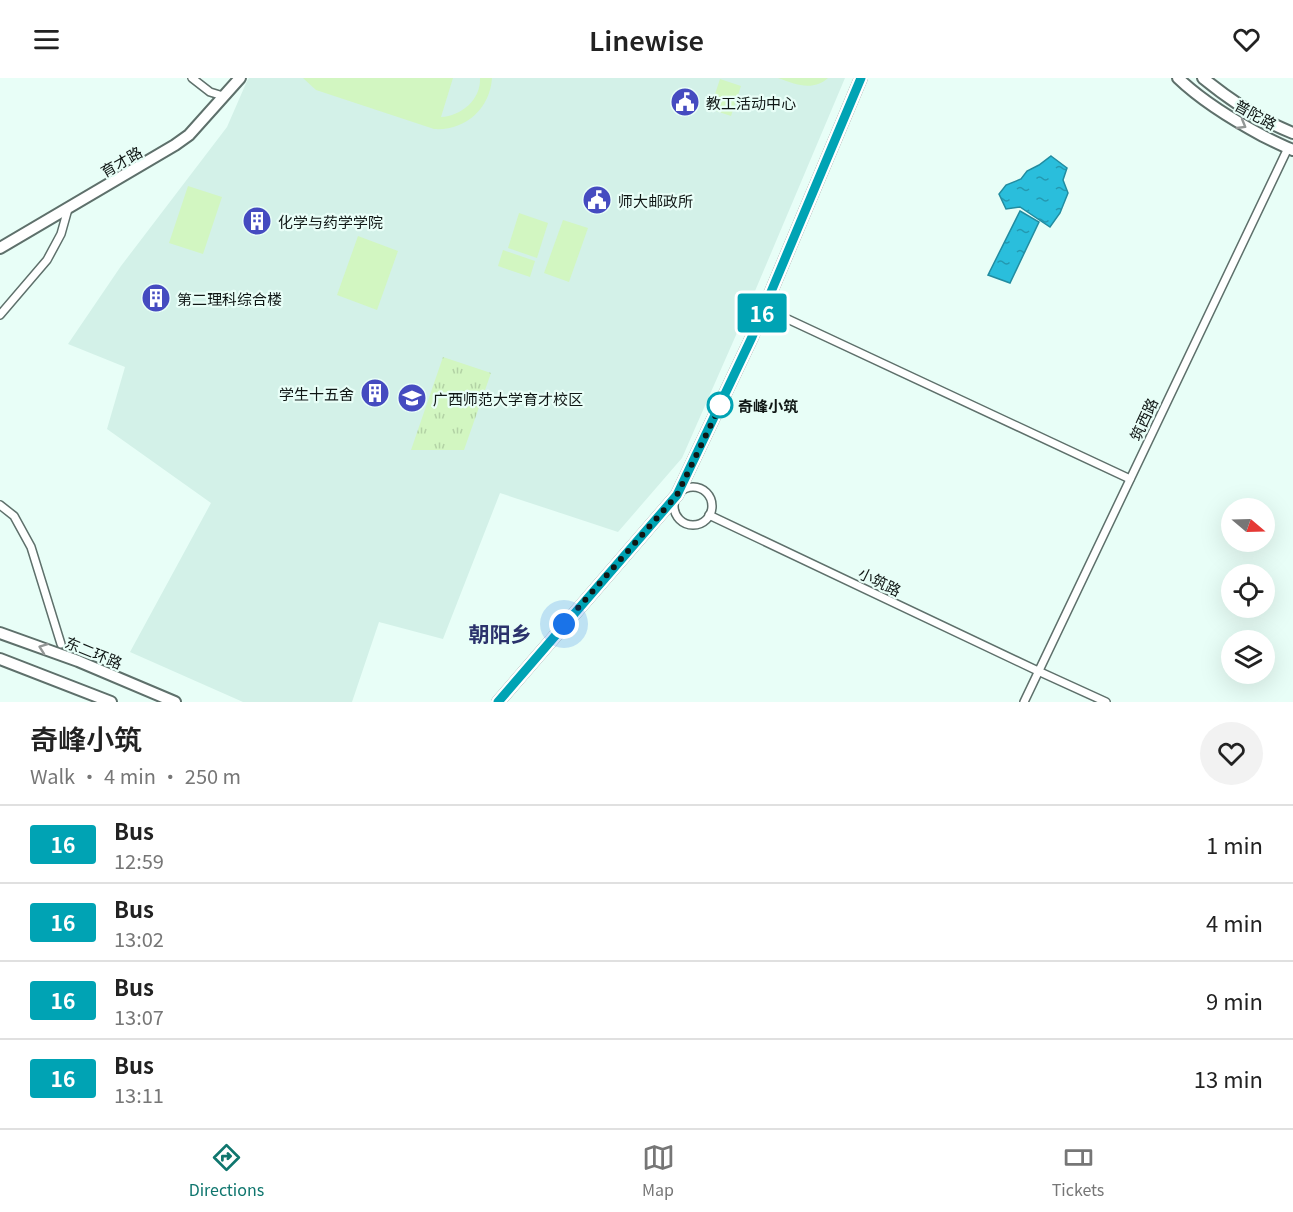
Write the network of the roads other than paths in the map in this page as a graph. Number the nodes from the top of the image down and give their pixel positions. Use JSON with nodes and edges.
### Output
{"nodes":[{"id":1,"x":192,"y":78,"type":"edge"},
{"id":2,"x":240,"y":78,"type":"edge"},
{"id":3,"x":861,"y":78,"type":"edge"},
{"id":4,"x":1178,"y":78,"type":"edge"},
{"id":5,"x":1203,"y":78,"type":"edge"},
{"id":6,"x":223,"y":96,"type":"junction"},
{"id":7,"x":1293,"y":133,"type":"edge"},
{"id":8,"x":1290,"y":149,"type":"edge"},
{"id":9,"x":68,"y":209,"type":"junction"},
{"id":10,"x":0,"y":248,"type":"edge"},
{"id":11,"x":765,"y":308,"type":"junction"},
{"id":12,"x":0,"y":315,"type":"edge"},
{"id":13,"x":1130,"y":479,"type":"junction"},
{"id":14,"x":677,"y":495,"type":"junction"},
{"id":15,"x":0,"y":505,"type":"edge"},
{"id":16,"x":709,"y":515,"type":"junction"},
{"id":17,"x":0,"y":633,"type":"edge"},
{"id":18,"x":61,"y":644,"type":"dead end"},
{"id":19,"x":0,"y":659,"type":"edge"},
{"id":20,"x":1038,"y":671,"type":"junction"},
{"id":21,"x":111,"y":702,"type":"edge"},
{"id":22,"x":175,"y":702,"type":"edge"},
{"id":23,"x":498,"y":702,"type":"edge"},
{"id":24,"x":1024,"y":702,"type":"edge"},
{"id":25,"x":1106,"y":702,"type":"edge"}],
"edges":[{"from":1,"to":6,"type":"street"},
{"from":2,"to":6,"type":"main road","name":"育才路"},
{"from":3,"to":11,"type":"main road"},
{"from":4,"to":8,"type":"main road","name":"普陀路","one_way":true},
{"from":5,"to":7,"type":"main road","name":"普陀路"},
{"from":6,"to":9,"type":"main road","name":"育才路"},
{"from":8,"to":13,"type":"street","name":"筑西路"},
{"from":9,"to":10,"type":"main road","name":"育才路"},
{"from":9,"to":12,"type":"street"},
{"from":11,"to":13,"type":"street"},
{"from":11,"to":14,"type":"main road"},
{"from":13,"to":20,"type":"street","name":"筑西路"},
{"from":14,"to":16,"type":"street"},
{"from":14,"to":16,"type":"street"},
{"from":14,"to":23,"type":"main road"},
{"from":15,"to":18,"type":"street"},
{"from":16,"to":20,"type":"street","name":"小筑路"},
{"from":22,"to":17,"type":"main road","name":"东二环路","one_way":true},
{"from":19,"to":21,"type":"main road"},
{"from":20,"to":24,"type":"street","name":"筑西路"},
{"from":20,"to":25,"type":"street","name":"小筑路"}]}
